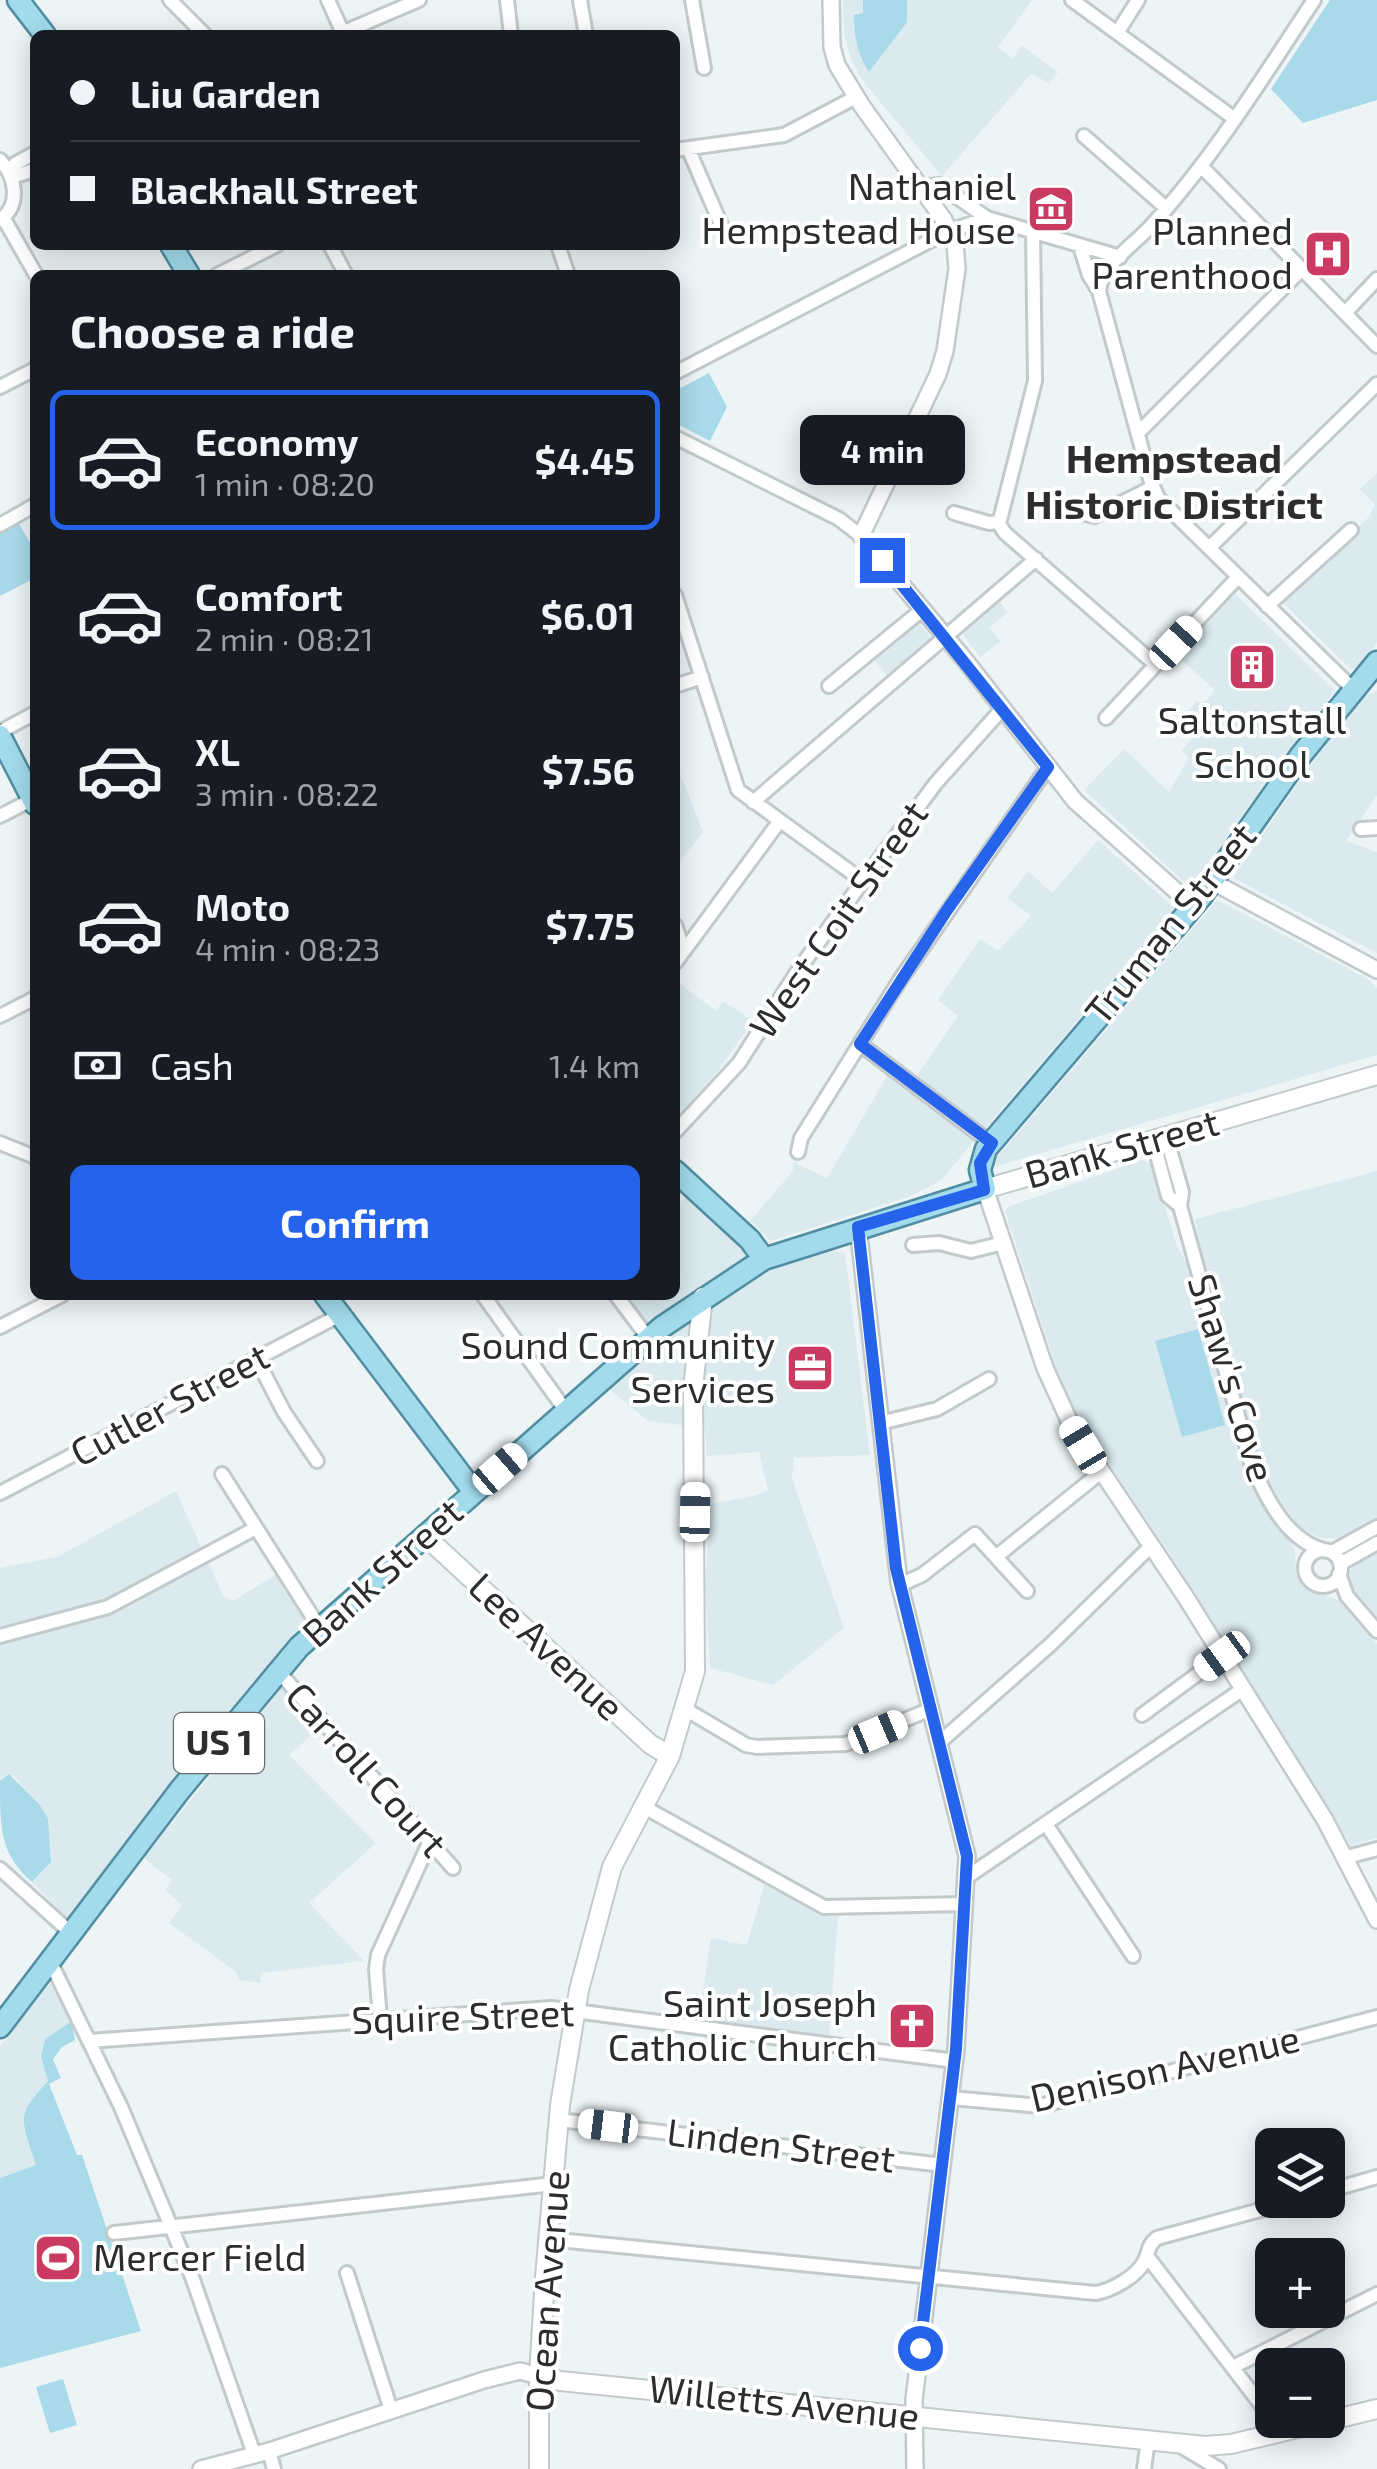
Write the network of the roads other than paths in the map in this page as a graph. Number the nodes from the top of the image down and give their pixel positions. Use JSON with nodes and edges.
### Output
{"nodes":[{"id":1,"x":18,"y":0,"type":"edge"},
{"id":2,"x":170,"y":0,"type":"edge"},
{"id":3,"x":328,"y":0,"type":"edge"},
{"id":4,"x":419,"y":0,"type":"edge"},
{"id":5,"x":507,"y":0,"type":"edge"},
{"id":6,"x":580,"y":0,"type":"edge"},
{"id":7,"x":692,"y":0,"type":"edge"},
{"id":8,"x":831,"y":0,"type":"edge"},
{"id":9,"x":1072,"y":0,"type":"edge"},
{"id":10,"x":1138,"y":0,"type":"edge"},
{"id":11,"x":1314,"y":0,"type":"edge"},
{"id":12,"x":41,"y":30,"type":"edge"},
{"id":13,"x":200,"y":30,"type":"edge"},
{"id":14,"x":339,"y":30,"type":"edge"},
{"id":15,"x":349,"y":30,"type":"edge"},
{"id":16,"x":511,"y":30,"type":"edge"},
{"id":17,"x":585,"y":30,"type":"edge"},
{"id":18,"x":1117,"y":33,"type":"junction"},
{"id":19,"x":704,"y":68,"type":"dead end"},
{"id":20,"x":856,"y":97,"type":"junction"},
{"id":21,"x":1235,"y":120,"type":"junction"},
{"id":22,"x":1084,"y":136,"type":"dead end"},
{"id":23,"x":682,"y":149,"type":"edge"},
{"id":24,"x":30,"y":156,"type":"edge"},
{"id":25,"x":0,"y":160,"type":"edge"},
{"id":26,"x":1200,"y":166,"type":"junction"},
{"id":27,"x":30,"y":171,"type":"edge"},
{"id":28,"x":11,"y":172,"type":"junction"},
{"id":29,"x":921,"y":187,"type":"junction"},
{"id":30,"x":1166,"y":208,"type":"junction"},
{"id":31,"x":987,"y":218,"type":"junction"},
{"id":32,"x":2,"y":220,"type":"edge"},
{"id":33,"x":950,"y":231,"type":"junction"},
{"id":34,"x":1033,"y":232,"type":"junction"},
{"id":35,"x":725,"y":234,"type":"dead end"},
{"id":36,"x":1080,"y":246,"type":"junction"},
{"id":37,"x":268,"y":250,"type":"edge"},
{"id":38,"x":1120,"y":258,"type":"junction"},
{"id":39,"x":1302,"y":269,"type":"junction"},
{"id":40,"x":33,"y":270,"type":"edge"},
{"id":41,"x":227,"y":270,"type":"edge"},
{"id":42,"x":1377,"y":280,"type":"edge"},
{"id":43,"x":1100,"y":291,"type":"junction"},
{"id":44,"x":1345,"y":313,"type":"junction"},
{"id":45,"x":1377,"y":346,"type":"edge"},
{"id":46,"x":680,"y":370,"type":"edge"},
{"id":47,"x":30,"y":372,"type":"edge"},
{"id":48,"x":1377,"y":384,"type":"edge"},
{"id":49,"x":0,"y":387,"type":"edge"},
{"id":50,"x":1138,"y":432,"type":"junction"},
{"id":51,"x":680,"y":440,"type":"edge"},
{"id":52,"x":1152,"y":487,"type":"junction"},
{"id":53,"x":30,"y":508,"type":"edge"},
{"id":54,"x":1061,"y":509,"type":"dead end"},
{"id":55,"x":954,"y":513,"type":"dead end"},
{"id":56,"x":999,"y":522,"type":"junction"},
{"id":57,"x":0,"y":525,"type":"edge"},
{"id":58,"x":1351,"y":530,"type":"dead end"},
{"id":59,"x":861,"y":536,"type":"junction"},
{"id":60,"x":1209,"y":548,"type":"junction"},
{"id":61,"x":1036,"y":560,"type":"junction"},
{"id":62,"x":1238,"y":577,"type":"junction"},
{"id":63,"x":1267,"y":606,"type":"junction"},
{"id":64,"x":923,"y":609,"type":"junction"},
{"id":65,"x":680,"y":610,"type":"edge"},
{"id":66,"x":946,"y":637,"type":"junction"},
{"id":67,"x":1377,"y":662,"type":"edge"},
{"id":68,"x":1156,"y":666,"type":"junction"},
{"id":69,"x":702,"y":677,"type":"junction"},
{"id":70,"x":680,"y":684,"type":"edge"},
{"id":71,"x":829,"y":686,"type":"dead end"},
{"id":72,"x":1354,"y":690,"type":"junction"},
{"id":73,"x":1003,"y":708,"type":"junction"},
{"id":74,"x":30,"y":716,"type":"edge"},
{"id":75,"x":1106,"y":718,"type":"dead end"},
{"id":76,"x":0,"y":734,"type":"edge"},
{"id":77,"x":1048,"y":767,"type":"junction"},
{"id":78,"x":30,"y":792,"type":"edge"},
{"id":79,"x":30,"y":802,"type":"edge"},
{"id":80,"x":753,"y":802,"type":"junction"},
{"id":81,"x":0,"y":816,"type":"edge"},
{"id":82,"x":779,"y":822,"type":"junction"},
{"id":83,"x":1377,"y":828,"type":"edge"},
{"id":84,"x":1361,"y":830,"type":"dead end"},
{"id":85,"x":863,"y":881,"type":"junction"},
{"id":86,"x":1213,"y":882,"type":"junction"},
{"id":87,"x":1194,"y":906,"type":"junction"},
{"id":88,"x":680,"y":956,"type":"edge"},
{"id":89,"x":1377,"y":970,"type":"edge"},
{"id":90,"x":30,"y":1001,"type":"edge"},
{"id":91,"x":0,"y":1016,"type":"edge"},
{"id":92,"x":860,"y":1044,"type":"junction"},
{"id":93,"x":1377,"y":1075,"type":"edge"},
{"id":94,"x":680,"y":1127,"type":"edge"},
{"id":95,"x":1159,"y":1138,"type":"junction"},
{"id":96,"x":992,"y":1143,"type":"junction"},
{"id":97,"x":0,"y":1144,"type":"edge"},
{"id":98,"x":798,"y":1152,"type":"dead end"},
{"id":99,"x":30,"y":1156,"type":"edge"},
{"id":100,"x":680,"y":1176,"type":"edge"},
{"id":101,"x":984,"y":1190,"type":"junction"},
{"id":102,"x":858,"y":1227,"type":"junction"},
{"id":103,"x":1002,"y":1243,"type":"junction"},
{"id":104,"x":913,"y":1244,"type":"dead end"},
{"id":105,"x":764,"y":1258,"type":"junction"},
{"id":106,"x":704,"y":1298,"type":"junction"},
{"id":107,"x":52,"y":1300,"type":"edge"},
{"id":108,"x":329,"y":1300,"type":"edge"},
{"id":109,"x":487,"y":1300,"type":"edge"},
{"id":110,"x":620,"y":1300,"type":"edge"},
{"id":111,"x":340,"y":1315,"type":"junction"},
{"id":112,"x":0,"y":1327,"type":"edge"},
{"id":113,"x":648,"y":1339,"type":"junction"},
{"id":114,"x":258,"y":1360,"type":"junction"},
{"id":115,"x":989,"y":1379,"type":"dead end"},
{"id":116,"x":566,"y":1412,"type":"junction"},
{"id":117,"x":880,"y":1422,"type":"junction"},
{"id":118,"x":317,"y":1462,"type":"dead end"},
{"id":119,"x":1101,"y":1472,"type":"junction"},
{"id":120,"x":222,"y":1474,"type":"dead end"},
{"id":121,"x":474,"y":1492,"type":"junction"},
{"id":122,"x":0,"y":1493,"type":"edge"},
{"id":123,"x":1377,"y":1527,"type":"edge"},
{"id":124,"x":256,"y":1528,"type":"junction"},
{"id":125,"x":424,"y":1535,"type":"junction"},
{"id":126,"x":1301,"y":1541,"type":"junction"},
{"id":127,"x":1377,"y":1543,"type":"edge"},
{"id":128,"x":1152,"y":1546,"type":"junction"},
{"id":129,"x":997,"y":1556,"type":"junction"},
{"id":130,"x":1335,"y":1560,"type":"junction"},
{"id":131,"x":1305,"y":1566,"type":"junction"},
{"id":132,"x":900,"y":1585,"type":"junction"},
{"id":133,"x":1324,"y":1585,"type":"junction"},
{"id":134,"x":1027,"y":1591,"type":"dead end"},
{"id":135,"x":1347,"y":1596,"type":"junction"},
{"id":136,"x":320,"y":1627,"type":"junction"},
{"id":137,"x":1377,"y":1631,"type":"edge"},
{"id":138,"x":0,"y":1636,"type":"edge"},
{"id":139,"x":1222,"y":1656,"type":"junction"},
{"id":140,"x":278,"y":1671,"type":"junction"},
{"id":141,"x":1243,"y":1689,"type":"junction"},
{"id":142,"x":931,"y":1709,"type":"junction"},
{"id":143,"x":685,"y":1710,"type":"junction"},
{"id":144,"x":1142,"y":1714,"type":"dead end"},
{"id":145,"x":940,"y":1742,"type":"junction"},
{"id":146,"x":670,"y":1756,"type":"junction"},
{"id":147,"x":644,"y":1806,"type":"junction"},
{"id":148,"x":1046,"y":1824,"type":"junction"},
{"id":149,"x":430,"y":1841,"type":"junction"},
{"id":150,"x":1377,"y":1849,"type":"edge"},
{"id":151,"x":1347,"y":1857,"type":"junction"},
{"id":152,"x":453,"y":1868,"type":"dead end"},
{"id":153,"x":0,"y":1869,"type":"edge"},
{"id":154,"x":966,"y":1877,"type":"junction"},
{"id":155,"x":965,"y":1904,"type":"junction"},
{"id":156,"x":1377,"y":1920,"type":"edge"},
{"id":157,"x":71,"y":1933,"type":"junction"},
{"id":158,"x":1133,"y":1956,"type":"dead end"},
{"id":159,"x":50,"y":1961,"type":"junction"},
{"id":160,"x":576,"y":2010,"type":"junction"},
{"id":161,"x":1377,"y":2016,"type":"edge"},
{"id":162,"x":380,"y":2019,"type":"junction"},
{"id":163,"x":0,"y":2027,"type":"edge"},
{"id":164,"x":89,"y":2041,"type":"junction"},
{"id":165,"x":955,"y":2061,"type":"junction"},
{"id":166,"x":951,"y":2098,"type":"junction"},
{"id":167,"x":559,"y":2120,"type":"junction"},
{"id":168,"x":942,"y":2165,"type":"junction"},
{"id":169,"x":1377,"y":2177,"type":"edge"},
{"id":170,"x":553,"y":2184,"type":"junction"},
{"id":171,"x":1345,"y":2186,"type":"edge"},
{"id":172,"x":1255,"y":2211,"type":"edge"},
{"id":173,"x":171,"y":2227,"type":"junction"},
{"id":174,"x":114,"y":2233,"type":"dead end"},
{"id":175,"x":548,"y":2238,"type":"junction"},
{"id":176,"x":1147,"y":2256,"type":"junction"},
{"id":177,"x":347,"y":2273,"type":"dead end"},
{"id":178,"x":929,"y":2277,"type":"junction"},
{"id":179,"x":1377,"y":2294,"type":"edge"},
{"id":180,"x":1232,"y":2367,"type":"junction"},
{"id":181,"x":539,"y":2376,"type":"junction"},
{"id":182,"x":1255,"y":2396,"type":"edge"},
{"id":183,"x":1377,"y":2409,"type":"edge"},
{"id":184,"x":390,"y":2410,"type":"junction"},
{"id":185,"x":1345,"y":2413,"type":"edge"},
{"id":186,"x":914,"y":2416,"type":"junction"},
{"id":187,"x":1255,"y":2432,"type":"edge"},
{"id":188,"x":1148,"y":2440,"type":"junction"},
{"id":189,"x":1177,"y":2443,"type":"junction"},
{"id":190,"x":1220,"y":2446,"type":"junction"},
{"id":191,"x":262,"y":2452,"type":"junction"},
{"id":192,"x":201,"y":2469,"type":"edge"},
{"id":193,"x":274,"y":2469,"type":"edge"},
{"id":194,"x":539,"y":2469,"type":"edge"},
{"id":195,"x":916,"y":2469,"type":"edge"},
{"id":196,"x":1144,"y":2469,"type":"edge"},
{"id":197,"x":1221,"y":2469,"type":"edge"}],
"edges":[{"from":1,"to":12,"type":"main road"},
{"from":2,"to":13,"type":"street"},
{"from":3,"to":14,"type":"street"},
{"from":4,"to":15,"type":"street"},
{"from":5,"to":16,"type":"street"},
{"from":6,"to":17,"type":"street"},
{"from":7,"to":19,"type":"street"},
{"from":8,"to":20,"type":"street"},
{"from":9,"to":18,"type":"street"},
{"from":10,"to":18,"type":"street"},
{"from":11,"to":21,"type":"street"},
{"from":18,"to":21,"type":"street"},
{"from":20,"to":23,"type":"street"},
{"from":20,"to":29,"type":"street"},
{"from":21,"to":26,"type":"street"},
{"from":22,"to":30,"type":"street"},
{"from":23,"to":35,"type":"street"},
{"from":24,"to":28,"type":"street"},
{"from":25,"to":28,"type":"street"},
{"from":26,"to":30,"type":"street"},
{"from":26,"to":39,"type":"street"},
{"from":27,"to":28,"type":"street"},
{"from":28,"to":32,"type":"street"},
{"from":29,"to":31,"type":"street"},
{"from":29,"to":33,"type":"street"},
{"from":30,"to":38,"type":"street"},
{"from":31,"to":33,"type":"street"},
{"from":31,"to":34,"type":"street"},
{"from":32,"to":40,"type":"street"},
{"from":33,"to":46,"type":"street"},
{"from":33,"to":59,"type":"street"},
{"from":34,"to":36,"type":"street"},
{"from":34,"to":56,"type":"street"},
{"from":36,"to":38,"type":"street"},
{"from":36,"to":43,"type":"street"},
{"from":37,"to":41,"type":"street"},
{"from":38,"to":43,"type":"street"},
{"from":39,"to":44,"type":"street"},
{"from":39,"to":50,"type":"street"},
{"from":42,"to":44,"type":"street"},
{"from":43,"to":50,"type":"street"},
{"from":44,"to":45,"type":"street"},
{"from":47,"to":49,"type":"street"},
{"from":48,"to":60,"type":"street"},
{"from":50,"to":52,"type":"street"},
{"from":51,"to":59,"type":"street"},
{"from":52,"to":54,"type":"street"},
{"from":52,"to":60,"type":"street"},
{"from":53,"to":57,"type":"street"},
{"from":55,"to":56,"type":"street"},
{"from":56,"to":61,"type":"street"},
{"from":58,"to":63,"type":"street"},
{"from":59,"to":64,"type":"street"},
{"from":60,"to":62,"type":"street"},
{"from":61,"to":66,"type":"street"},
{"from":61,"to":68,"type":"street"},
{"from":62,"to":63,"type":"street"},
{"from":62,"to":68,"type":"street"},
{"from":63,"to":72,"type":"street"},
{"from":64,"to":66,"type":"street"},
{"from":64,"to":71,"type":"street"},
{"from":65,"to":69,"type":"street"},
{"from":66,"to":73,"type":"street"},
{"from":66,"to":80,"type":"street"},
{"from":67,"to":72,"type":"main road","name":"Truman Street"},
{"from":68,"to":75,"type":"street"},
{"from":69,"to":70,"type":"street"},
{"from":69,"to":80,"type":"street"},
{"from":72,"to":86,"type":"main road","name":"Truman Street"},
{"from":73,"to":77,"type":"street"},
{"from":73,"to":85,"type":"street","name":"West Coit Street"},
{"from":74,"to":76,"type":"street"},
{"from":76,"to":78,"type":"main road"},
{"from":77,"to":87,"type":"street"},
{"from":77,"to":92,"type":"street"},
{"from":79,"to":81,"type":"street"},
{"from":80,"to":82,"type":"street"},
{"from":82,"to":85,"type":"street"},
{"from":82,"to":88,"type":"street"},
{"from":83,"to":84,"type":"street"},
{"from":85,"to":94,"type":"street","name":"West Coit Street"},
{"from":86,"to":87,"type":"main road","name":"Truman Street"},
{"from":86,"to":89,"type":"street"},
{"from":87,"to":96,"type":"main road","name":"Truman Street"},
{"from":90,"to":91,"type":"street"},
{"from":92,"to":96,"type":"street"},
{"from":92,"to":98,"type":"street"},
{"from":93,"to":95,"type":"main road","name":"Bank Street"},
{"from":95,"to":101,"type":"main road","name":"Bank Street"},
{"from":95,"to":126,"type":"street","name":"Shaw's Cove"},
{"from":96,"to":101,"type":"main road"},
{"from":97,"to":99,"type":"street"},
{"from":100,"to":105,"type":"main road"},
{"from":101,"to":102,"type":"main road","name":"Bank Street"},
{"from":101,"to":103,"type":"street"},
{"from":102,"to":105,"type":"main road","name":"Bank Street"},
{"from":102,"to":117,"type":"street"},
{"from":103,"to":104,"type":"street"},
{"from":103,"to":119,"type":"street"},
{"from":105,"to":106,"type":"main road","name":"Bank Street","number":"US 1"},
{"from":106,"to":113,"type":"main road","name":"Bank Street","number":"US 1"},
{"from":106,"to":143,"type":"main road","name":"Ocean Avenue"},
{"from":107,"to":112,"type":"street"},
{"from":108,"to":111,"type":"main road"},
{"from":109,"to":116,"type":"street"},
{"from":110,"to":113,"type":"street"},
{"from":111,"to":114,"type":"street","name":"Cutler Street"},
{"from":111,"to":121,"type":"main road"},
{"from":113,"to":116,"type":"main road","name":"Bank Street","number":"US 1"},
{"from":114,"to":118,"type":"street"},
{"from":114,"to":122,"type":"street","name":"Cutler Street"},
{"from":115,"to":117,"type":"street"},
{"from":116,"to":121,"type":"main road","name":"Bank Street","number":"US 1"},
{"from":117,"to":132,"type":"street"},
{"from":119,"to":128,"type":"street"},
{"from":119,"to":129,"type":"street"},
{"from":120,"to":124,"type":"street"},
{"from":121,"to":125,"type":"main road","name":"Bank Street","number":"US 1"},
{"from":123,"to":130,"type":"street"},
{"from":124,"to":136,"type":"street"},
{"from":124,"to":138,"type":"street"},
{"from":125,"to":136,"type":"main road","name":"Bank Street","number":"US 1"},
{"from":125,"to":146,"type":"main road","name":"Lee Avenue"},
{"from":126,"to":130,"type":"street"},
{"from":126,"to":131,"type":"street","name":"Shaw's Cove"},
{"from":127,"to":130,"type":"street"},
{"from":128,"to":139,"type":"street"},
{"from":128,"to":145,"type":"street"},
{"from":129,"to":132,"type":"street"},
{"from":129,"to":134,"type":"street"},
{"from":130,"to":131,"type":"street"},
{"from":130,"to":133,"type":"street"},
{"from":130,"to":135,"type":"street"},
{"from":131,"to":133,"type":"street"},
{"from":132,"to":142,"type":"street"},
{"from":133,"to":135,"type":"street"},
{"from":135,"to":137,"type":"street"},
{"from":136,"to":140,"type":"main road","name":"Bank Street","number":"US 1"},
{"from":139,"to":141,"type":"street"},
{"from":139,"to":144,"type":"street"},
{"from":140,"to":149,"type":"street","name":"Carroll Court"},
{"from":140,"to":157,"type":"main road","name":"Bank Street","number":"US 1"},
{"from":141,"to":148,"type":"street"},
{"from":141,"to":151,"type":"street"},
{"from":142,"to":143,"type":"street"},
{"from":142,"to":145,"type":"street"},
{"from":143,"to":146,"type":"main road","name":"Ocean Avenue"},
{"from":145,"to":154,"type":"street"},
{"from":146,"to":147,"type":"main road","name":"Ocean Avenue"},
{"from":147,"to":155,"type":"street"},
{"from":147,"to":160,"type":"main road","name":"Ocean Avenue"},
{"from":148,"to":154,"type":"street"},
{"from":148,"to":158,"type":"street"},
{"from":149,"to":152,"type":"street","name":"Carroll Court"},
{"from":149,"to":162,"type":"street"},
{"from":150,"to":151,"type":"street"},
{"from":151,"to":156,"type":"street"},
{"from":153,"to":157,"type":"street"},
{"from":154,"to":155,"type":"street"},
{"from":155,"to":165,"type":"street"},
{"from":157,"to":159,"type":"main road","name":"Bank Street","number":"US 1"},
{"from":159,"to":163,"type":"main road","name":"Bank Street","number":"US 1"},
{"from":159,"to":164,"type":"street"},
{"from":160,"to":162,"type":"street","name":"Squire Street"},
{"from":160,"to":165,"type":"street","name":"Squire Street"},
{"from":160,"to":167,"type":"main road","name":"Ocean Avenue"},
{"from":161,"to":166,"type":"street","name":"Denison Avenue"},
{"from":162,"to":164,"type":"street","name":"Squire Street"},
{"from":164,"to":173,"type":"street"},
{"from":165,"to":166,"type":"street"},
{"from":166,"to":168,"type":"street"},
{"from":167,"to":168,"type":"street","name":"Linden Street"},
{"from":167,"to":170,"type":"main road","name":"Ocean Avenue"},
{"from":168,"to":178,"type":"street"},
{"from":169,"to":171,"type":"street"},
{"from":170,"to":173,"type":"street"},
{"from":170,"to":175,"type":"main road","name":"Ocean Avenue"},
{"from":172,"to":176,"type":"street"},
{"from":173,"to":174,"type":"street"},
{"from":173,"to":191,"type":"street"},
{"from":175,"to":178,"type":"street"},
{"from":175,"to":181,"type":"main road","name":"Ocean Avenue"},
{"from":176,"to":178,"type":"street"},
{"from":176,"to":180,"type":"street"},
{"from":177,"to":184,"type":"street"},
{"from":178,"to":186,"type":"street"},
{"from":179,"to":180,"type":"street"},
{"from":180,"to":182,"type":"street"},
{"from":181,"to":184,"type":"street","name":"Willetts Avenue"},
{"from":181,"to":186,"type":"main road","name":"Willetts Avenue"},
{"from":181,"to":194,"type":"main road","name":"Ocean Avenue"},
{"from":183,"to":185,"type":"main road","name":"Willetts Avenue"},
{"from":184,"to":191,"type":"street","name":"Willetts Avenue"},
{"from":186,"to":188,"type":"main road","name":"Willetts Avenue"},
{"from":186,"to":195,"type":"street"},
{"from":187,"to":190,"type":"main road","name":"Willetts Avenue"},
{"from":188,"to":189,"type":"main road","name":"Willetts Avenue"},
{"from":188,"to":196,"type":"street"},
{"from":189,"to":190,"type":"main road","name":"Willetts Avenue"},
{"from":189,"to":197,"type":"street"},
{"from":190,"to":197,"type":"street"},
{"from":191,"to":192,"type":"street","name":"Willetts Avenue"},
{"from":191,"to":193,"type":"street"}]}
